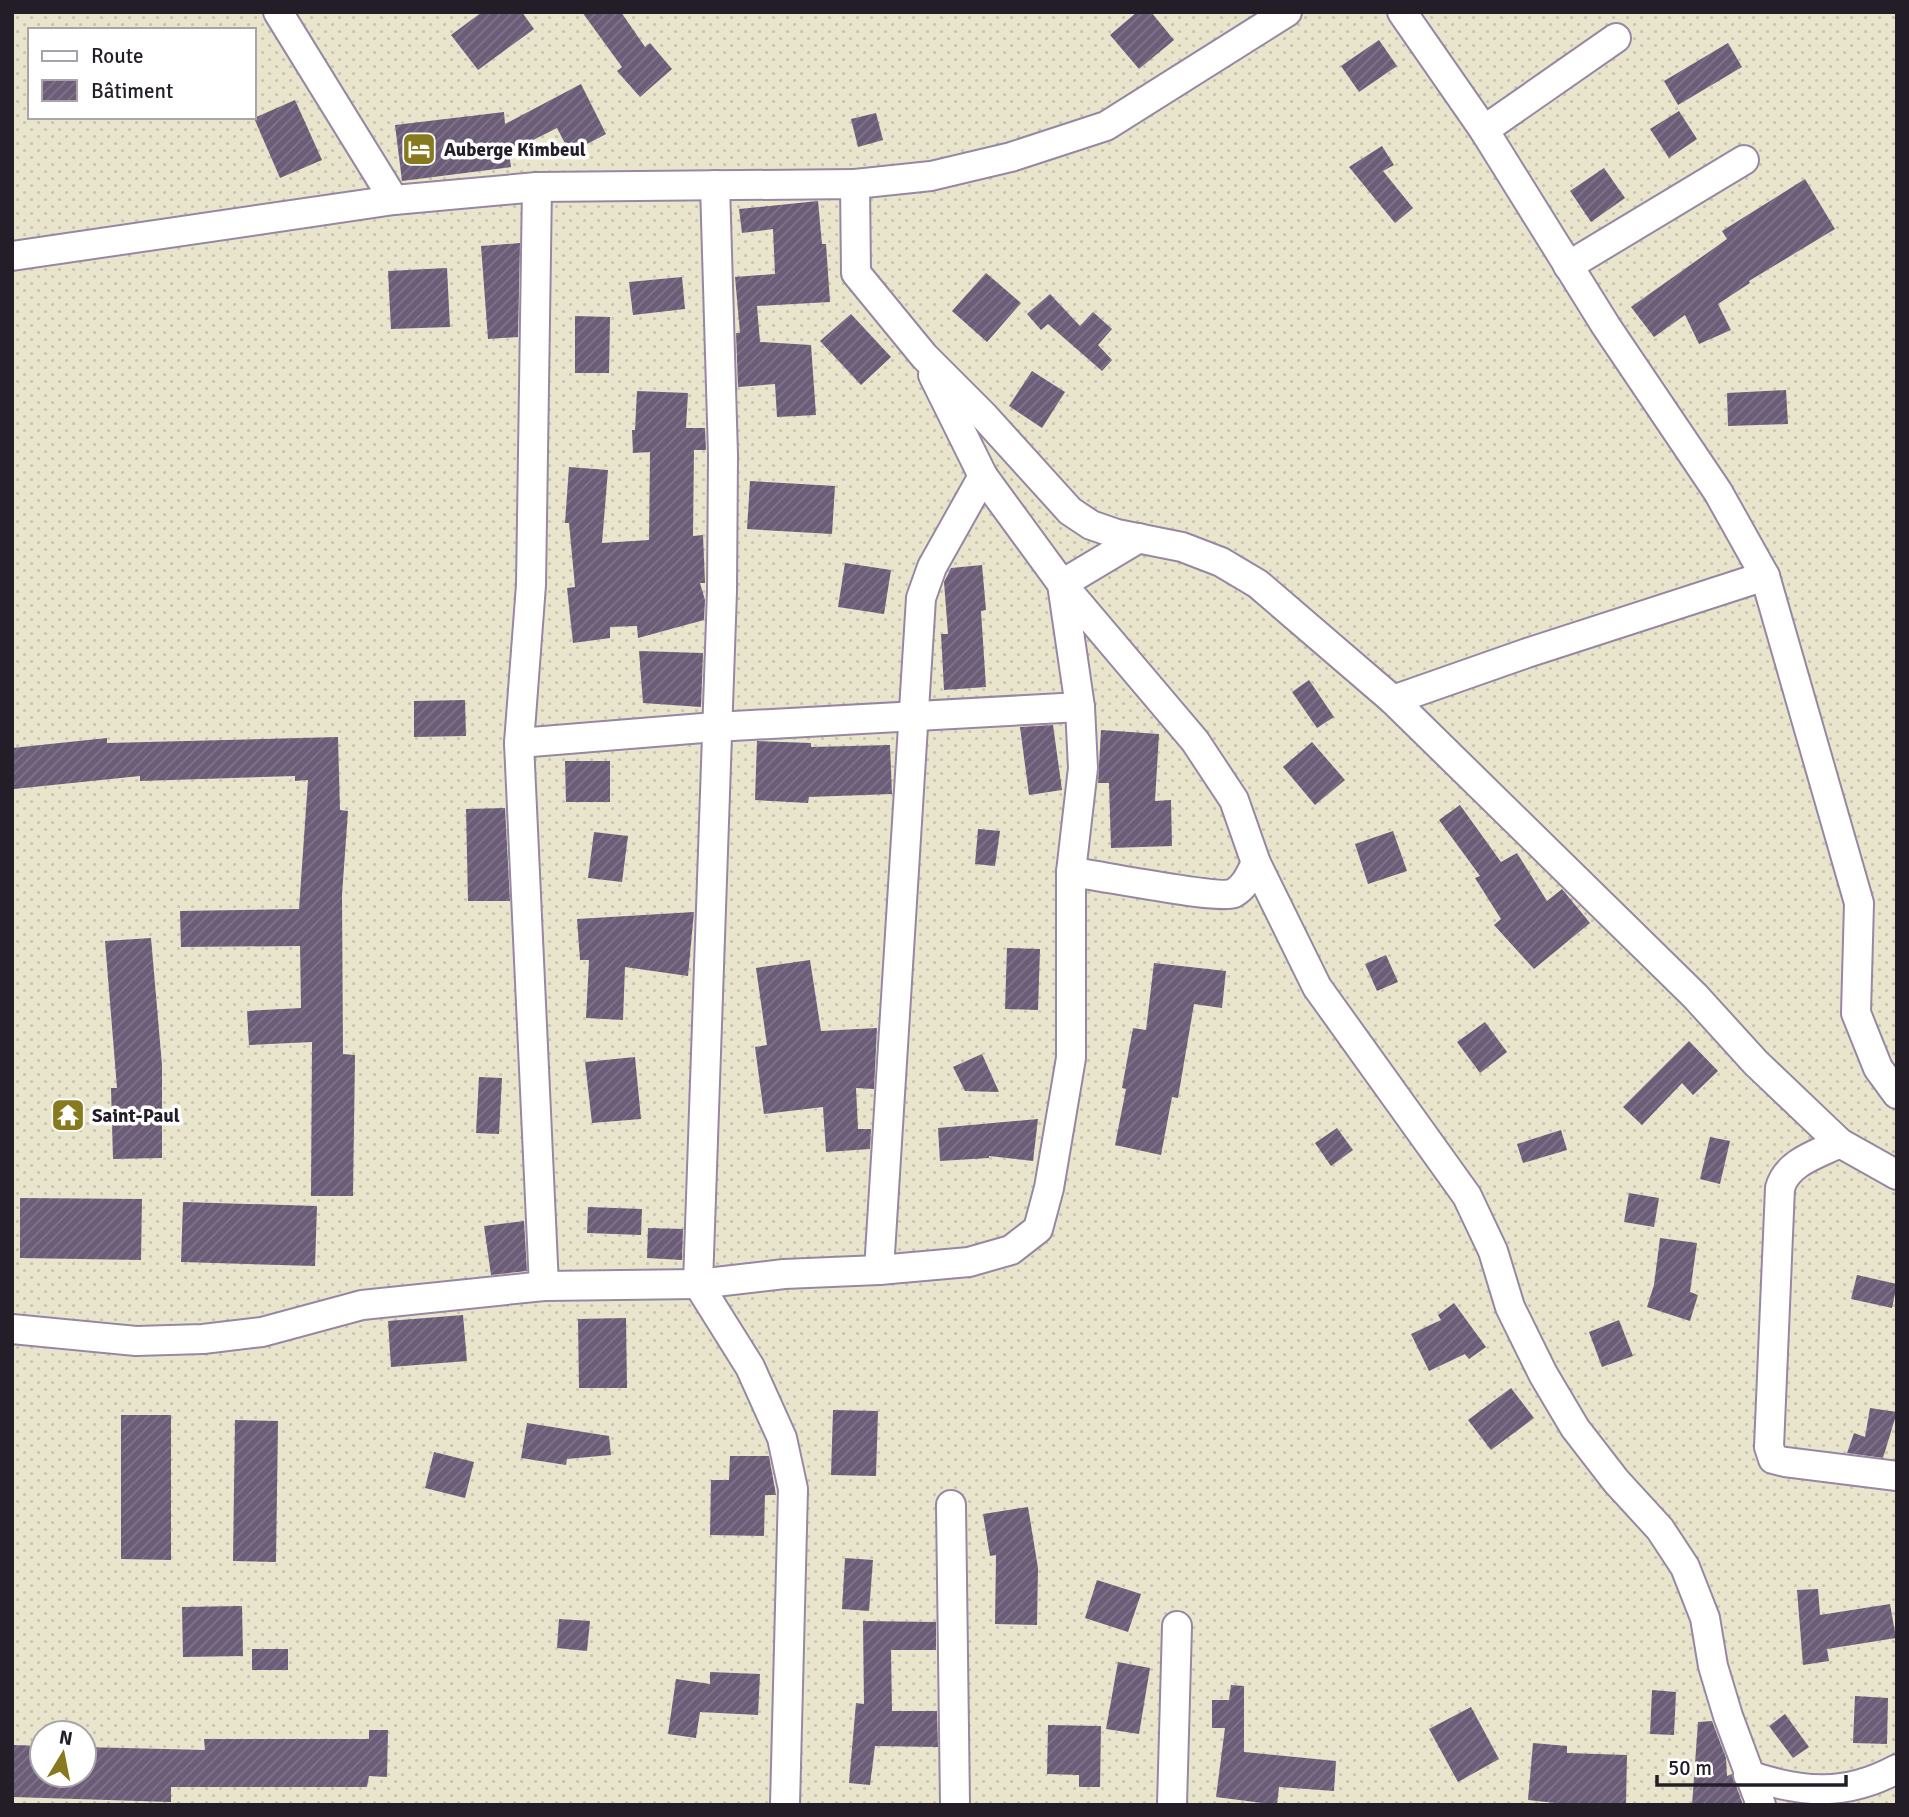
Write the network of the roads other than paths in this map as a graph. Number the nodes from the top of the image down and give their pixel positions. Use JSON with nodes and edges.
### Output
{"nodes":[{"id":1,"x":278,"y":12,"type":"edge"},
{"id":2,"x":1287,"y":12,"type":"edge"},
{"id":3,"x":1402,"y":12,"type":"edge"},
{"id":4,"x":1616,"y":38,"type":"dead end"},
{"id":5,"x":1483,"y":130,"type":"junction"},
{"id":6,"x":1744,"y":160,"type":"dead end"},
{"id":7,"x":855,"y":184,"type":"junction"},
{"id":8,"x":715,"y":185,"type":"junction"},
{"id":9,"x":537,"y":187,"type":"junction"},
{"id":10,"x":394,"y":200,"type":"junction"},
{"id":11,"x":12,"y":256,"type":"edge"},
{"id":12,"x":1568,"y":266,"type":"junction"},
{"id":13,"x":924,"y":356,"type":"junction"},
{"id":14,"x":983,"y":476,"type":"junction"},
{"id":15,"x":1139,"y":538,"type":"junction"},
{"id":16,"x":1765,"y":576,"type":"junction"},
{"id":17,"x":1062,"y":584,"type":"junction"},
{"id":18,"x":1393,"y":700,"type":"junction"},
{"id":19,"x":1080,"y":707,"type":"junction"},
{"id":20,"x":912,"y":717,"type":"junction"},
{"id":21,"x":715,"y":727,"type":"junction"},
{"id":22,"x":519,"y":743,"type":"junction"},
{"id":23,"x":1256,"y":863,"type":"junction"},
{"id":24,"x":1071,"y":873,"type":"junction"},
{"id":25,"x":1897,"y":1094,"type":"edge"},
{"id":26,"x":1840,"y":1143,"type":"junction"},
{"id":27,"x":1897,"y":1175,"type":"edge"},
{"id":28,"x":879,"y":1270,"type":"junction"},
{"id":29,"x":698,"y":1284,"type":"junction"},
{"id":30,"x":544,"y":1286,"type":"junction"},
{"id":31,"x":12,"y":1329,"type":"edge"},
{"id":32,"x":1897,"y":1476,"type":"edge"},
{"id":33,"x":951,"y":1504,"type":"dead end"},
{"id":34,"x":1177,"y":1626,"type":"dead end"},
{"id":35,"x":1897,"y":1769,"type":"edge"},
{"id":36,"x":1748,"y":1775,"type":"junction"},
{"id":37,"x":785,"y":1805,"type":"edge"},
{"id":38,"x":955,"y":1805,"type":"edge"},
{"id":39,"x":1172,"y":1805,"type":"edge"},
{"id":40,"x":1761,"y":1805,"type":"edge"}],
"edges":[{"from":1,"to":10,"type":"street"},
{"from":2,"to":7,"type":"street"},
{"from":3,"to":5,"type":"street"},
{"from":4,"to":5,"type":"street"},
{"from":5,"to":12,"type":"street"},
{"from":6,"to":12,"type":"street"},
{"from":7,"to":8,"type":"street"},
{"from":7,"to":13,"type":"street"},
{"from":8,"to":9,"type":"street"},
{"from":8,"to":21,"type":"street"},
{"from":9,"to":10,"type":"street"},
{"from":9,"to":22,"type":"street"},
{"from":10,"to":11,"type":"street"},
{"from":12,"to":16,"type":"street"},
{"from":13,"to":14,"type":"street"},
{"from":13,"to":15,"type":"street"},
{"from":14,"to":17,"type":"street"},
{"from":14,"to":20,"type":"street"},
{"from":15,"to":17,"type":"street"},
{"from":15,"to":18,"type":"street"},
{"from":16,"to":18,"type":"street"},
{"from":16,"to":25,"type":"street"},
{"from":17,"to":19,"type":"street"},
{"from":17,"to":23,"type":"street"},
{"from":18,"to":26,"type":"street"},
{"from":19,"to":20,"type":"street"},
{"from":19,"to":24,"type":"street"},
{"from":20,"to":21,"type":"street"},
{"from":20,"to":28,"type":"street"},
{"from":21,"to":22,"type":"street"},
{"from":21,"to":29,"type":"street"},
{"from":22,"to":30,"type":"street"},
{"from":23,"to":24,"type":"street"},
{"from":23,"to":36,"type":"street"},
{"from":24,"to":28,"type":"street"},
{"from":26,"to":27,"type":"street"},
{"from":26,"to":32,"type":"street"},
{"from":28,"to":29,"type":"street"},
{"from":29,"to":30,"type":"street"},
{"from":29,"to":37,"type":"street"},
{"from":30,"to":31,"type":"street"},
{"from":33,"to":38,"type":"street"},
{"from":34,"to":39,"type":"street"},
{"from":35,"to":36,"type":"street"},
{"from":36,"to":40,"type":"street"}]}
